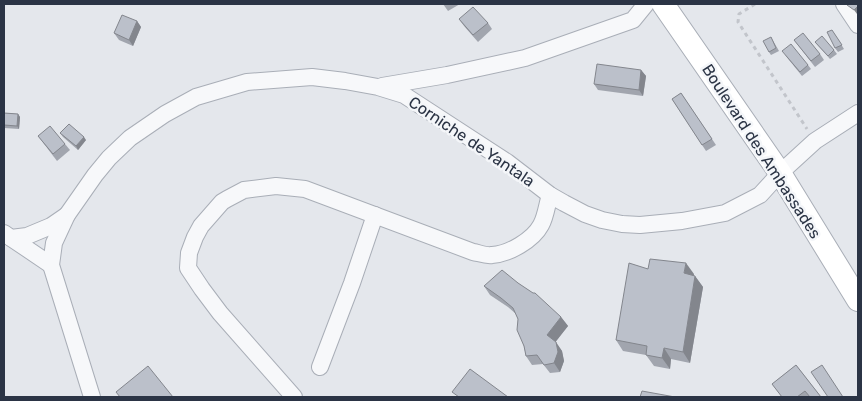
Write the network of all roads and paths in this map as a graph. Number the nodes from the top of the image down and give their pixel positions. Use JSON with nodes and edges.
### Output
{"nodes":[{"id":1,"x":646,"y":4,"type":"edge"},
{"id":2,"x":663,"y":4,"type":"edge"},
{"id":3,"x":755,"y":4,"type":"edge"},
{"id":4,"x":844,"y":4,"type":"edge"},
{"id":5,"x":858,"y":25,"type":"edge"},
{"id":6,"x":378,"y":87,"type":"junction"},
{"id":7,"x":858,"y":113,"type":"edge"},
{"id":8,"x":815,"y":141,"type":"junction"},
{"id":9,"x":780,"y":173,"type":"junction"},
{"id":10,"x":550,"y":195,"type":"junction"},
{"id":11,"x":67,"y":215,"type":"junction"},
{"id":12,"x":375,"y":216,"type":"junction"},
{"id":13,"x":7,"y":235,"type":"edge"},
{"id":14,"x":51,"y":265,"type":"junction"},
{"id":15,"x":858,"y":300,"type":"edge"},
{"id":16,"x":320,"y":367,"type":"dead end"},
{"id":17,"x":92,"y":397,"type":"edge"},
{"id":18,"x":294,"y":397,"type":"edge"}],
"edges":[{"from":1,"to":6,"type":"street"},
{"from":2,"to":9,"type":"main road","name":"Boulevard des Ambassades"},
{"from":3,"to":8,"type":"path"},
{"from":4,"to":5,"type":"street"},
{"from":6,"to":10,"type":"street","name":"Corniche de Yantala"},
{"from":6,"to":11,"type":"street","name":"Corniche de Yantala"},
{"from":7,"to":8,"type":"street","name":"Corniche de Yantala"},
{"from":8,"to":9,"type":"street","name":"Corniche de Yantala"},
{"from":9,"to":10,"type":"street","name":"Corniche de Yantala"},
{"from":9,"to":15,"type":"main road","name":"Boulevard des Ambassades"},
{"from":10,"to":12,"type":"street"},
{"from":11,"to":13,"type":"street"},
{"from":11,"to":14,"type":"street","name":"Corniche de Yantala"},
{"from":12,"to":16,"type":"street"},
{"from":12,"to":18,"type":"street"},
{"from":13,"to":14,"type":"street"},
{"from":14,"to":17,"type":"street","name":"Corniche de Yantala"}]}
